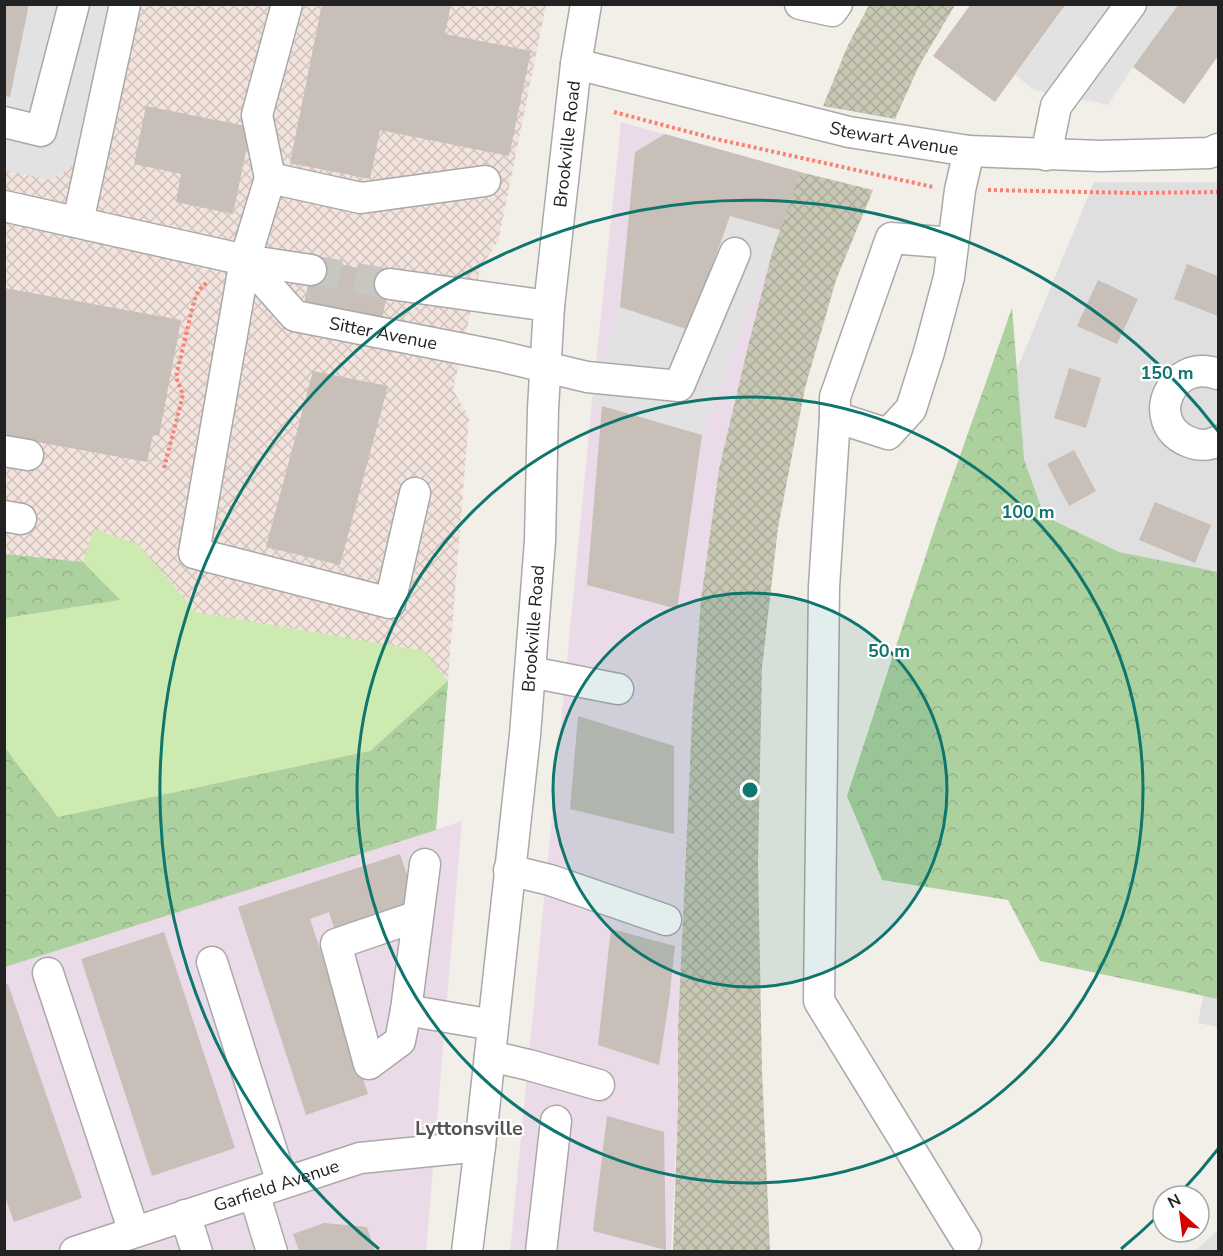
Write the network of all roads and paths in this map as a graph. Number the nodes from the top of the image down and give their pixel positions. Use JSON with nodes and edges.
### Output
{"nodes":[{"id":1,"x":74,"y":4,"type":"edge"},
{"id":2,"x":125,"y":4,"type":"edge"},
{"id":3,"x":287,"y":4,"type":"edge"},
{"id":4,"x":586,"y":4,"type":"edge"},
{"id":5,"x":800,"y":4,"type":"edge"},
{"id":6,"x":837,"y":4,"type":"edge"},
{"id":7,"x":1131,"y":4,"type":"edge"},
{"id":8,"x":576,"y":64,"type":"junction"},
{"id":9,"x":4,"y":122,"type":"edge"},
{"id":10,"x":1218,"y":149,"type":"edge"},
{"id":11,"x":969,"y":151,"type":"junction"},
{"id":12,"x":1046,"y":155,"type":"junction"},
{"id":13,"x":270,"y":178,"type":"junction"},
{"id":14,"x":485,"y":181,"type":"dead end"},
{"id":15,"x":4,"y":206,"type":"edge"},
{"id":16,"x":78,"y":222,"type":"junction"},
{"id":17,"x":953,"y":243,"type":"junction"},
{"id":18,"x":735,"y":253,"type":"dead end"},
{"id":19,"x":246,"y":260,"type":"junction"},
{"id":20,"x":311,"y":270,"type":"tunnel mouth"},
{"id":21,"x":208,"y":280,"type":"dead end"},
{"id":22,"x":390,"y":284,"type":"tunnel mouth"},
{"id":23,"x":549,"y":306,"type":"junction"},
{"id":24,"x":545,"y":368,"type":"junction"},
{"id":25,"x":1218,"y":374,"type":"edge"},
{"id":26,"x":835,"y":417,"type":"junction"},
{"id":27,"x":1217,"y":443,"type":"edge"},
{"id":28,"x":164,"y":468,"type":"dead end"},
{"id":29,"x":415,"y":493,"type":"dead end"},
{"id":30,"x":530,"y":672,"type":"junction"},
{"id":31,"x":618,"y":689,"type":"dead end"},
{"id":32,"x":425,"y":864,"type":"dead end"},
{"id":33,"x":509,"y":870,"type":"junction"},
{"id":34,"x":418,"y":916,"type":"junction"},
{"id":35,"x":666,"y":920,"type":"dead end"},
{"id":36,"x":212,"y":962,"type":"dead end"},
{"id":37,"x":48,"y":973,"type":"dead end"},
{"id":38,"x":406,"y":1010,"type":"junction"},
{"id":39,"x":493,"y":1025,"type":"junction"},
{"id":40,"x":490,"y":1056,"type":"junction"},
{"id":41,"x":599,"y":1085,"type":"dead end"},
{"id":42,"x":556,"y":1120,"type":"dead end"},
{"id":43,"x":480,"y":1146,"type":"junction"},
{"id":44,"x":282,"y":1183,"type":"junction"},
{"id":45,"x":254,"y":1193,"type":"junction"},
{"id":46,"x":185,"y":1215,"type":"junction"},
{"id":47,"x":134,"y":1232,"type":"junction"},
{"id":48,"x":966,"y":1240,"type":"dead end"},
{"id":49,"x":75,"y":1251,"type":"edge"},
{"id":50,"x":197,"y":1251,"type":"edge"},
{"id":51,"x":272,"y":1251,"type":"edge"},
{"id":52,"x":467,"y":1251,"type":"edge"},
{"id":53,"x":541,"y":1251,"type":"edge"}],
"edges":[{"from":1,"to":9,"type":"street"},
{"from":2,"to":16,"type":"street"},
{"from":3,"to":13,"type":"street"},
{"from":4,"to":8,"type":"street","name":"Brookville Road"},
{"from":5,"to":6,"type":"street"},
{"from":7,"to":12,"type":"street"},
{"from":8,"to":11,"type":"street","name":"Stewart Avenue"},
{"from":8,"to":23,"type":"street","name":"Brookville Road"},
{"from":10,"to":12,"type":"street","name":"Stewart Avenue"},
{"from":11,"to":12,"type":"street","name":"Stewart Avenue"},
{"from":11,"to":17,"type":"street"},
{"from":13,"to":14,"type":"street"},
{"from":13,"to":19,"type":"street"},
{"from":15,"to":16,"type":"street"},
{"from":16,"to":19,"type":"street"},
{"from":17,"to":26,"type":"street"},
{"from":17,"to":26,"type":"street"},
{"from":18,"to":24,"type":"street","name":"Sitter Avenue"},
{"from":19,"to":20,"type":"street"},
{"from":19,"to":24,"type":"street","name":"Sitter Avenue"},
{"from":19,"to":29,"type":"street"},
{"from":21,"to":28,"type":"path"},
{"from":22,"to":23,"type":"street"},
{"from":23,"to":24,"type":"street","name":"Brookville Road"},
{"from":24,"to":30,"type":"street","name":"Brookville Road"},
{"from":25,"to":27,"type":"street"},
{"from":26,"to":48,"type":"street"},
{"from":30,"to":31,"type":"street"},
{"from":30,"to":33,"type":"street","name":"Brookville Road"},
{"from":32,"to":34,"type":"street"},
{"from":33,"to":35,"type":"street"},
{"from":33,"to":39,"type":"street","name":"Brookville Road"},
{"from":34,"to":38,"type":"street"},
{"from":34,"to":38,"type":"street"},
{"from":36,"to":44,"type":"street"},
{"from":37,"to":47,"type":"street"},
{"from":38,"to":39,"type":"street"},
{"from":39,"to":40,"type":"street","name":"Brookville Road"},
{"from":40,"to":41,"type":"street"},
{"from":40,"to":43,"type":"street","name":"Brookville Road"},
{"from":42,"to":53,"type":"street"},
{"from":43,"to":44,"type":"street","name":"Garfield Avenue"},
{"from":43,"to":52,"type":"street","name":"Brookville Road"},
{"from":44,"to":45,"type":"street","name":"Garfield Avenue"},
{"from":45,"to":46,"type":"street","name":"Garfield Avenue"},
{"from":45,"to":51,"type":"street"},
{"from":46,"to":47,"type":"street","name":"Garfield Avenue"},
{"from":46,"to":50,"type":"street"},
{"from":47,"to":49,"type":"street","name":"Garfield Avenue"}]}
